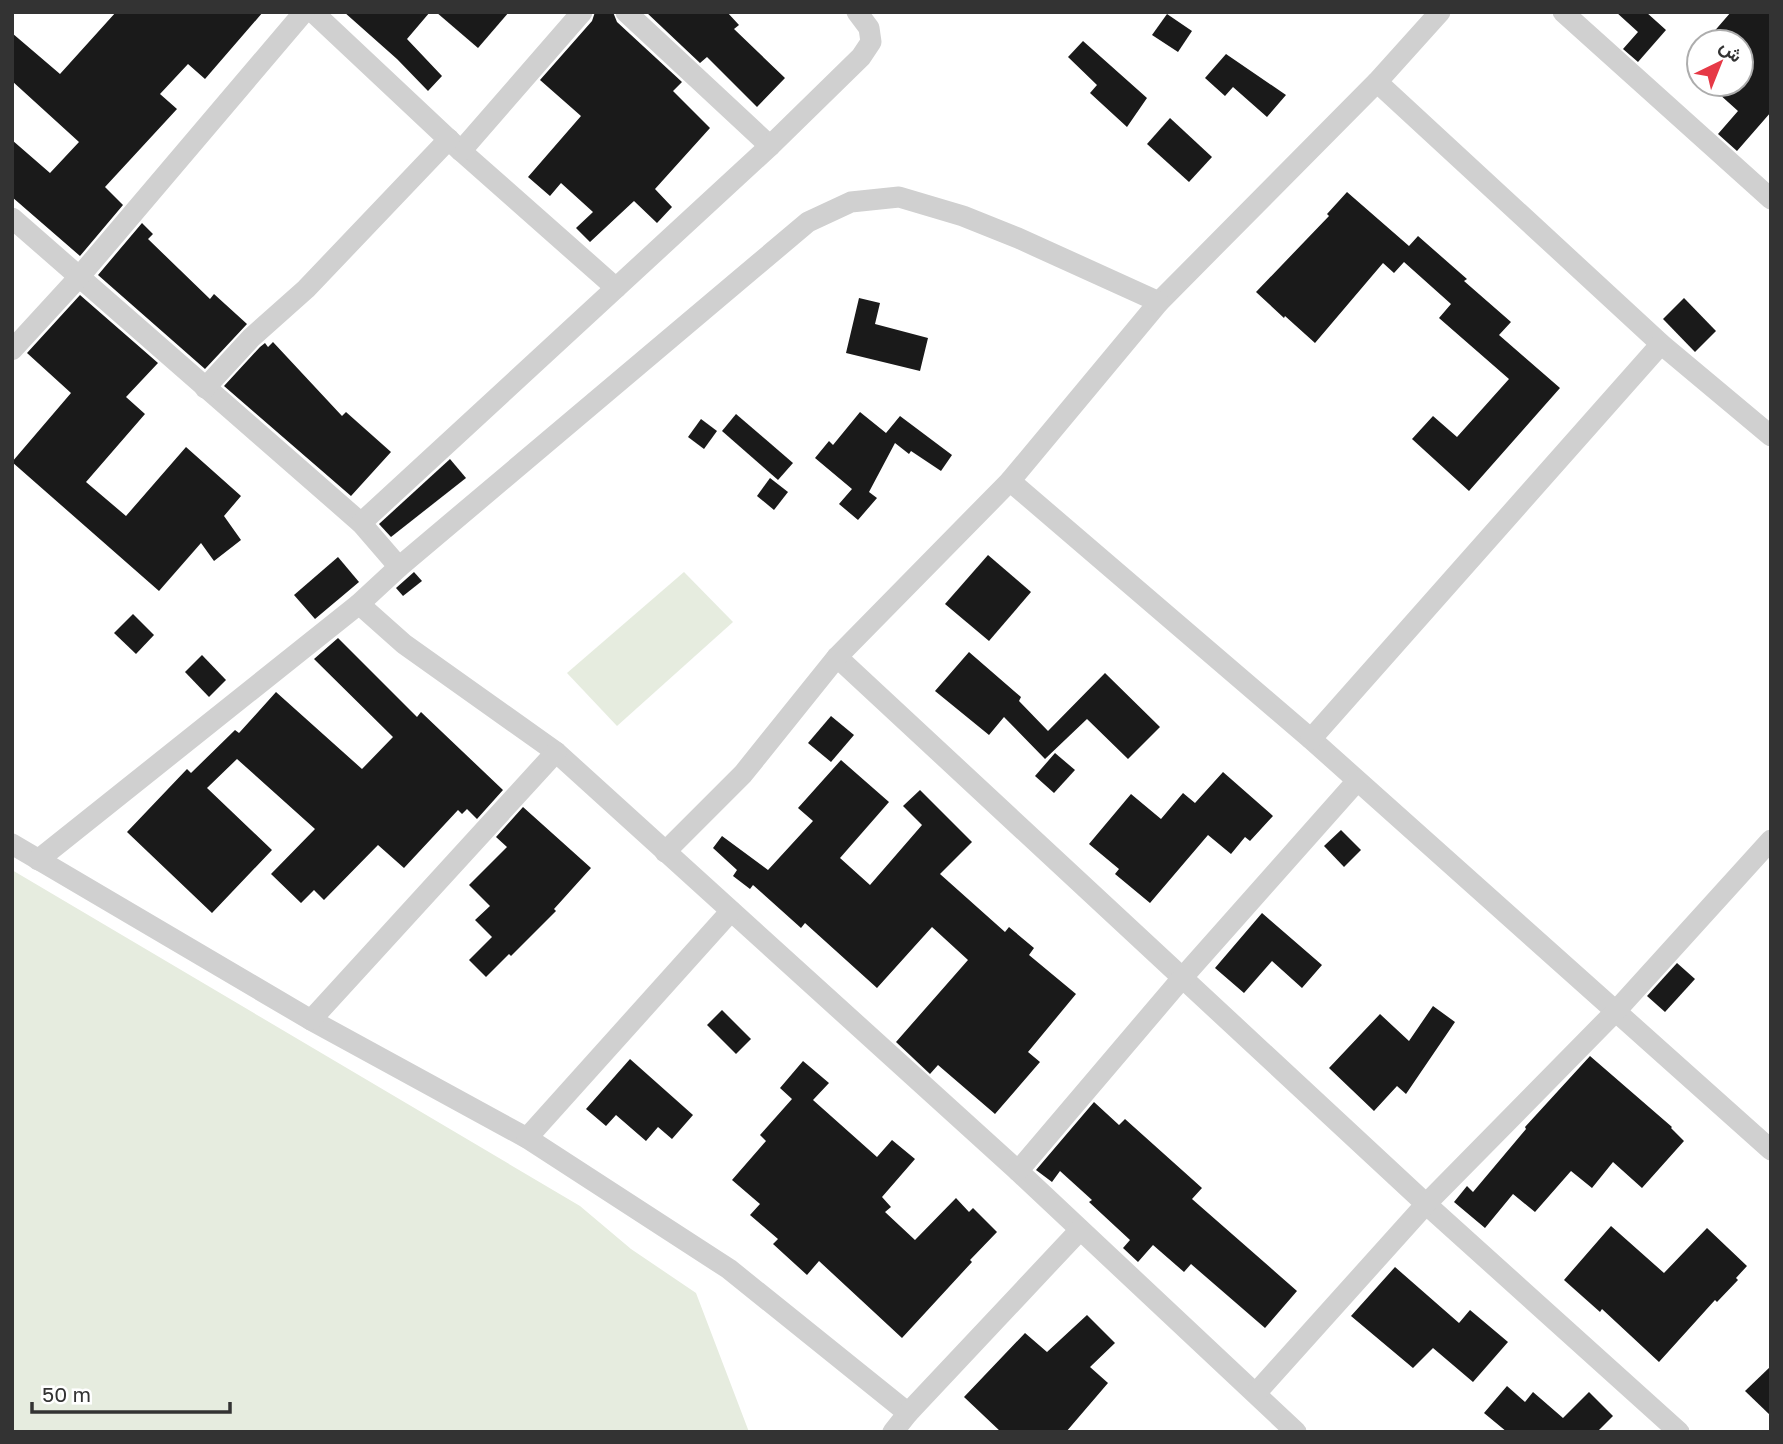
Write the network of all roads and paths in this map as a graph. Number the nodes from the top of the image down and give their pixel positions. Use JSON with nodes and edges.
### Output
{"nodes":[{"id":1,"x":303,"y":12,"type":"edge"},
{"id":2,"x":313,"y":12,"type":"edge"},
{"id":3,"x":582,"y":12,"type":"edge"},
{"id":4,"x":625,"y":12,"type":"edge"},
{"id":5,"x":857,"y":12,"type":"edge"},
{"id":6,"x":1440,"y":12,"type":"edge"},
{"id":7,"x":1563,"y":12,"type":"edge"},
{"id":8,"x":1377,"y":82,"type":"junction"},
{"id":9,"x":455,"y":145,"type":"junction"},
{"id":10,"x":770,"y":146,"type":"junction"},
{"id":11,"x":1769,"y":194,"type":"edge"},
{"id":12,"x":12,"y":218,"type":"edge"},
{"id":13,"x":79,"y":277,"type":"junction"},
{"id":14,"x":615,"y":288,"type":"junction"},
{"id":15,"x":1159,"y":302,"type":"junction"},
{"id":16,"x":1661,"y":344,"type":"junction"},
{"id":17,"x":12,"y":350,"type":"edge"},
{"id":18,"x":205,"y":388,"type":"junction"},
{"id":19,"x":1771,"y":436,"type":"edge"},
{"id":20,"x":1010,"y":481,"type":"junction"},
{"id":21,"x":361,"y":523,"type":"junction"},
{"id":22,"x":398,"y":567,"type":"junction"},
{"id":23,"x":359,"y":604,"type":"junction"},
{"id":24,"x":836,"y":657,"type":"junction"},
{"id":25,"x":1311,"y":739,"type":"junction"},
{"id":26,"x":556,"y":752,"type":"junction"},
{"id":27,"x":1357,"y":781,"type":"junction"},
{"id":28,"x":1771,"y":840,"type":"edge"},
{"id":29,"x":12,"y":844,"type":"edge"},
{"id":30,"x":665,"y":852,"type":"junction"},
{"id":31,"x":38,"y":860,"type":"junction"},
{"id":32,"x":731,"y":911,"type":"junction"},
{"id":33,"x":1183,"y":977,"type":"junction"},
{"id":34,"x":1615,"y":1012,"type":"junction"},
{"id":35,"x":311,"y":1020,"type":"junction"},
{"id":36,"x":527,"y":1138,"type":"junction"},
{"id":37,"x":1771,"y":1150,"type":"edge"},
{"id":38,"x":1018,"y":1171,"type":"junction"},
{"id":39,"x":1426,"y":1204,"type":"junction"},
{"id":40,"x":1080,"y":1230,"type":"junction"},
{"id":41,"x":1256,"y":1393,"type":"junction"},
{"id":42,"x":908,"y":1413,"type":"junction"},
{"id":43,"x":893,"y":1432,"type":"edge"},
{"id":44,"x":1296,"y":1432,"type":"edge"},
{"id":45,"x":1679,"y":1432,"type":"edge"}],
"edges":[{"from":1,"to":13,"type":"street"},
{"from":2,"to":9,"type":"street"},
{"from":3,"to":9,"type":"street"},
{"from":4,"to":10,"type":"street"},
{"from":5,"to":10,"type":"street"},
{"from":6,"to":8,"type":"street"},
{"from":7,"to":11,"type":"street"},
{"from":8,"to":15,"type":"street"},
{"from":8,"to":16,"type":"street"},
{"from":9,"to":14,"type":"street"},
{"from":9,"to":18,"type":"street"},
{"from":10,"to":14,"type":"street"},
{"from":12,"to":13,"type":"street"},
{"from":13,"to":17,"type":"street"},
{"from":13,"to":18,"type":"street"},
{"from":14,"to":21,"type":"street"},
{"from":15,"to":20,"type":"street"},
{"from":15,"to":22,"type":"street"},
{"from":16,"to":19,"type":"street"},
{"from":16,"to":25,"type":"street"},
{"from":18,"to":21,"type":"street"},
{"from":20,"to":24,"type":"street"},
{"from":20,"to":25,"type":"street"},
{"from":21,"to":22,"type":"street"},
{"from":22,"to":23,"type":"street"},
{"from":23,"to":26,"type":"street"},
{"from":23,"to":31,"type":"street"},
{"from":24,"to":30,"type":"street"},
{"from":24,"to":33,"type":"street"},
{"from":25,"to":27,"type":"street"},
{"from":26,"to":30,"type":"street"},
{"from":26,"to":35,"type":"street"},
{"from":27,"to":33,"type":"street"},
{"from":27,"to":34,"type":"street"},
{"from":28,"to":34,"type":"street"},
{"from":29,"to":31,"type":"street"},
{"from":30,"to":32,"type":"street"},
{"from":31,"to":35,"type":"street"},
{"from":32,"to":36,"type":"street"},
{"from":32,"to":38,"type":"street"},
{"from":33,"to":38,"type":"street"},
{"from":33,"to":39,"type":"street"},
{"from":34,"to":37,"type":"street"},
{"from":34,"to":39,"type":"street"},
{"from":35,"to":36,"type":"street"},
{"from":36,"to":42,"type":"street"},
{"from":38,"to":40,"type":"street"},
{"from":39,"to":41,"type":"street"},
{"from":39,"to":45,"type":"street"},
{"from":40,"to":41,"type":"street"},
{"from":40,"to":42,"type":"street"},
{"from":41,"to":44,"type":"street"},
{"from":42,"to":43,"type":"street"}]}
